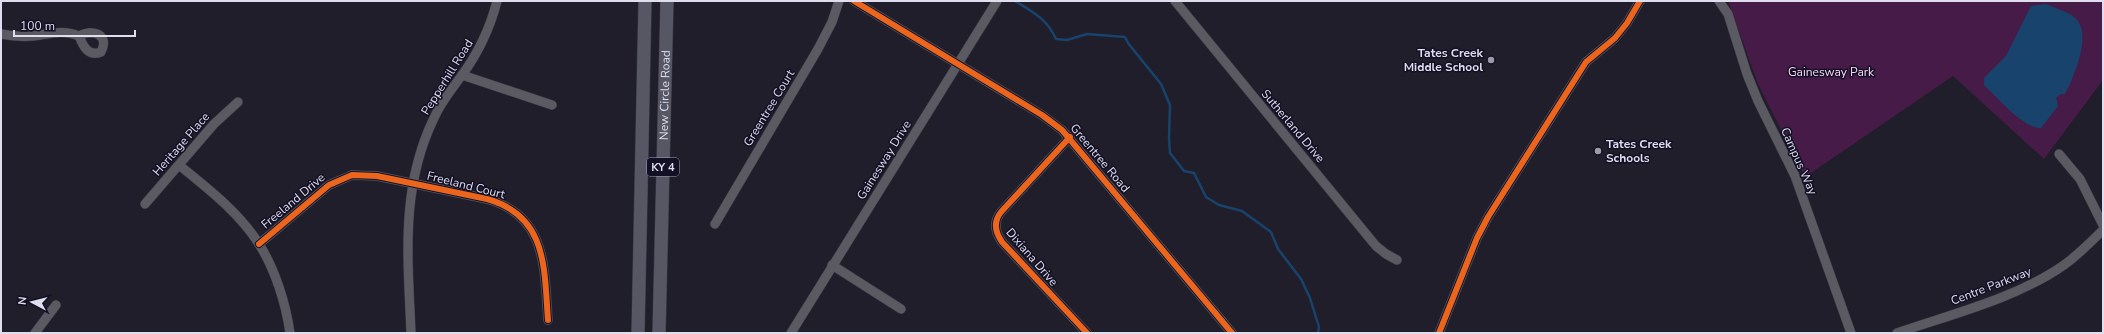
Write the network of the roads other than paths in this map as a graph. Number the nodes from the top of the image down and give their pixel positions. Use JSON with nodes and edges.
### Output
{"nodes":[{"id":1,"x":497,"y":1,"type":"edge"},
{"id":2,"x":646,"y":1,"type":"edge"},
{"id":3,"x":667,"y":1,"type":"edge"},
{"id":4,"x":839,"y":1,"type":"edge"},
{"id":5,"x":855,"y":1,"type":"edge"},
{"id":6,"x":997,"y":1,"type":"edge"},
{"id":7,"x":1175,"y":1,"type":"edge"},
{"id":8,"x":1719,"y":1,"type":"edge"},
{"id":9,"x":1639,"y":2,"type":"edge"},
{"id":10,"x":1,"y":34,"type":"edge"},
{"id":11,"x":79,"y":36,"type":"dead end"},
{"id":12,"x":958,"y":65,"type":"junction"},
{"id":13,"x":462,"y":75,"type":"junction"},
{"id":14,"x":238,"y":102,"type":"dead end"},
{"id":15,"x":552,"y":105,"type":"dead end"},
{"id":16,"x":1070,"y":137,"type":"junction"},
{"id":17,"x":2059,"y":154,"type":"dead end"},
{"id":18,"x":179,"y":165,"type":"junction"},
{"id":19,"x":412,"y":183,"type":"junction"},
{"id":20,"x":145,"y":204,"type":"dead end"},
{"id":21,"x":715,"y":224,"type":"dead end"},
{"id":22,"x":2103,"y":225,"type":"edge"},
{"id":23,"x":2103,"y":230,"type":"edge"},
{"id":24,"x":259,"y":244,"type":"junction"},
{"id":25,"x":1397,"y":260,"type":"dead end"},
{"id":26,"x":832,"y":265,"type":"junction"},
{"id":27,"x":56,"y":305,"type":"dead end"},
{"id":28,"x":901,"y":309,"type":"dead end"},
{"id":29,"x":548,"y":320,"type":"dead end"},
{"id":30,"x":35,"y":333,"type":"edge"},
{"id":31,"x":290,"y":333,"type":"edge"},
{"id":32,"x":411,"y":333,"type":"edge"},
{"id":33,"x":638,"y":333,"type":"edge"},
{"id":34,"x":659,"y":333,"type":"edge"},
{"id":35,"x":791,"y":333,"type":"edge"},
{"id":36,"x":1087,"y":333,"type":"edge"},
{"id":37,"x":1232,"y":333,"type":"edge"},
{"id":38,"x":1439,"y":333,"type":"edge"},
{"id":39,"x":1851,"y":333,"type":"edge"},
{"id":40,"x":1897,"y":333,"type":"edge"}],
"edges":[{"from":1,"to":13,"type":"street","name":"Pepperhill Road"},
{"from":2,"to":33,"type":"highway","name":"New Circle Road","number":"KY 4"},
{"from":3,"to":34,"type":"highway","name":"New Circle Road","number":"KY 4"},
{"from":4,"to":21,"type":"street","name":"Greentree Court"},
{"from":5,"to":12,"type":"street","name":"Greentree Road"},
{"from":6,"to":12,"type":"street","name":"Gainesway Drive"},
{"from":7,"to":25,"type":"street","name":"Sutherland Drive"},
{"from":8,"to":39,"type":"street","name":"Campus Way"},
{"from":9,"to":38,"type":"street"},
{"from":10,"to":11,"type":"street"},
{"from":12,"to":16,"type":"street","name":"Greentree Road"},
{"from":12,"to":26,"type":"street","name":"Gainesway Drive"},
{"from":13,"to":15,"type":"street"},
{"from":13,"to":19,"type":"street","name":"Pepperhill Road"},
{"from":14,"to":18,"type":"street","name":"Heritage Place"},
{"from":16,"to":36,"type":"street","name":"Dixiana Drive"},
{"from":16,"to":37,"type":"street","name":"Greentree Road"},
{"from":17,"to":22,"type":"street"},
{"from":18,"to":20,"type":"street","name":"Heritage Place"},
{"from":18,"to":24,"type":"street"},
{"from":19,"to":24,"type":"street","name":"Freeland Drive"},
{"from":19,"to":29,"type":"street","name":"Freeland Court"},
{"from":19,"to":32,"type":"street","name":"Pepperhill Road"},
{"from":23,"to":40,"type":"street","name":"Centre Parkway"},
{"from":24,"to":31,"type":"street"},
{"from":26,"to":28,"type":"street"},
{"from":26,"to":35,"type":"street","name":"Gainesway Drive"},
{"from":27,"to":30,"type":"street"}]}
